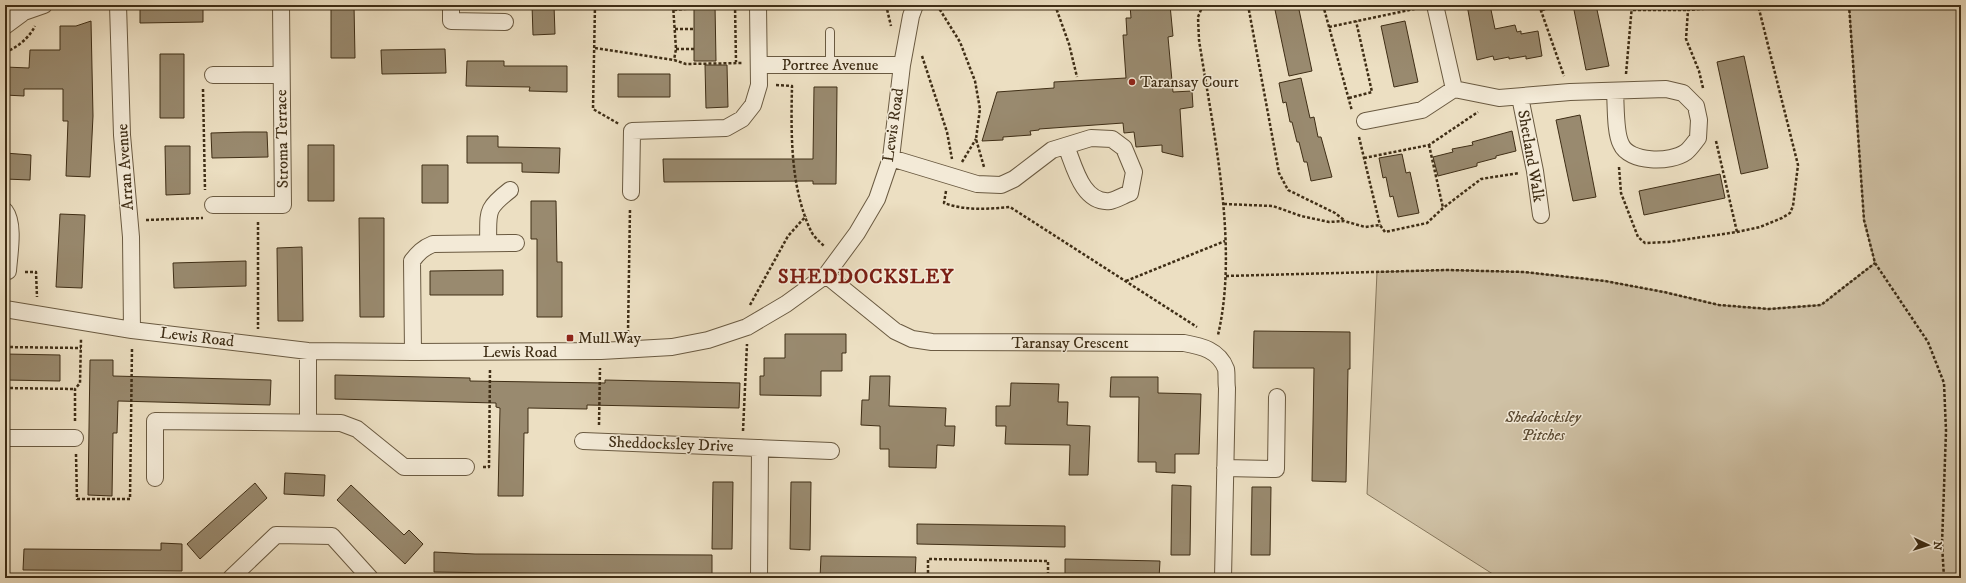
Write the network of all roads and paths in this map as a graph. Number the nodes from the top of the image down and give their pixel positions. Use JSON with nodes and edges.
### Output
{"nodes":[{"id":1,"x":9,"y":5,"type":"edge"},
{"id":2,"x":40,"y":5,"type":"edge"},
{"id":3,"x":44,"y":5,"type":"edge"},
{"id":4,"x":118,"y":5,"type":"edge"},
{"id":5,"x":280,"y":5,"type":"edge"},
{"id":6,"x":451,"y":5,"type":"edge"},
{"id":7,"x":595,"y":5,"type":"edge"},
{"id":8,"x":673,"y":5,"type":"edge"},
{"id":9,"x":735,"y":5,"type":"edge"},
{"id":10,"x":758,"y":5,"type":"edge"},
{"id":11,"x":915,"y":5,"type":"edge"},
{"id":12,"x":936,"y":5,"type":"edge"},
{"id":13,"x":1055,"y":5,"type":"edge"},
{"id":14,"x":1202,"y":5,"type":"edge"},
{"id":15,"x":1248,"y":5,"type":"edge"},
{"id":16,"x":1539,"y":5,"type":"edge"},
{"id":17,"x":1564,"y":5,"type":"edge"},
{"id":18,"x":1632,"y":5,"type":"edge"},
{"id":19,"x":1754,"y":5,"type":"edge"},
{"id":20,"x":1758,"y":5,"type":"edge"},
{"id":21,"x":1849,"y":5,"type":"edge"},
{"id":22,"x":1429,"y":6,"type":"edge"},
{"id":23,"x":694,"y":8,"type":"dead end"},
{"id":24,"x":674,"y":10,"type":"junction"},
{"id":25,"x":1542,"y":10,"type":"junction"},
{"id":26,"x":1633,"y":10,"type":"junction"},
{"id":27,"x":1688,"y":10,"type":"junction"},
{"id":28,"x":5,"y":19,"type":"edge"},
{"id":29,"x":1356,"y":21,"type":"junction"},
{"id":30,"x":505,"y":22,"type":"dead end"},
{"id":31,"x":5,"y":26,"type":"edge"},
{"id":32,"x":1329,"y":26,"type":"dead end"},
{"id":33,"x":675,"y":28,"type":"junction"},
{"id":34,"x":694,"y":29,"type":"dead end"},
{"id":35,"x":830,"y":32,"type":"dead end"},
{"id":36,"x":595,"y":48,"type":"junction"},
{"id":37,"x":676,"y":49,"type":"junction"},
{"id":38,"x":694,"y":49,"type":"dead end"},
{"id":39,"x":921,"y":52,"type":"dead end"},
{"id":40,"x":674,"y":60,"type":"junction"},
{"id":41,"x":736,"y":62,"type":"junction"},
{"id":42,"x":902,"y":64,"type":"junction"},
{"id":43,"x":759,"y":65,"type":"junction"},
{"id":44,"x":830,"y":65,"type":"junction"},
{"id":45,"x":213,"y":75,"type":"joint"},
{"id":46,"x":281,"y":75,"type":"junction"},
{"id":47,"x":1078,"y":78,"type":"dead end"},
{"id":48,"x":759,"y":85,"type":"junction"},
{"id":49,"x":1454,"y":89,"type":"junction"},
{"id":50,"x":1570,"y":92,"type":"junction"},
{"id":51,"x":1619,"y":92,"type":"junction"},
{"id":52,"x":1704,"y":94,"type":"dead end"},
{"id":53,"x":1520,"y":97,"type":"junction"},
{"id":54,"x":1349,"y":98,"type":"dead end"},
{"id":55,"x":1499,"y":98,"type":"junction"},
{"id":56,"x":1365,"y":121,"type":"dead end"},
{"id":57,"x":632,"y":131,"type":"junction"},
{"id":58,"x":976,"y":139,"type":"junction"},
{"id":59,"x":1716,"y":140,"type":"dead end"},
{"id":60,"x":1429,"y":145,"type":"junction"},
{"id":61,"x":1621,"y":145,"type":"junction"},
{"id":62,"x":1066,"y":146,"type":"junction"},
{"id":63,"x":891,"y":158,"type":"junction"},
{"id":64,"x":1364,"y":158,"type":"dead end"},
{"id":65,"x":1535,"y":171,"type":"junction"},
{"id":66,"x":950,"y":176,"type":"junction"},
{"id":67,"x":1001,"y":185,"type":"junction"},
{"id":68,"x":510,"y":190,"type":"dead end"},
{"id":69,"x":631,"y":192,"type":"joint"},
{"id":70,"x":208,"y":204,"type":"junction"},
{"id":71,"x":1224,"y":204,"type":"junction"},
{"id":72,"x":258,"y":205,"type":"junction"},
{"id":73,"x":1443,"y":208,"type":"junction"},
{"id":74,"x":5,"y":211,"type":"edge"},
{"id":75,"x":1541,"y":216,"type":"dead end"},
{"id":76,"x":130,"y":221,"type":"junction"},
{"id":77,"x":1344,"y":221,"type":"junction"},
{"id":78,"x":1737,"y":232,"type":"junction"},
{"id":79,"x":1225,"y":241,"type":"junction"},
{"id":80,"x":488,"y":243,"type":"junction"},
{"id":81,"x":516,"y":243,"type":"dead end"},
{"id":82,"x":839,"y":257,"type":"junction"},
{"id":83,"x":1875,"y":263,"type":"junction"},
{"id":84,"x":8,"y":271,"type":"joint"},
{"id":85,"x":826,"y":275,"type":"junction"},
{"id":86,"x":1226,"y":276,"type":"junction"},
{"id":87,"x":1126,"y":281,"type":"junction"},
{"id":88,"x":5,"y":309,"type":"edge"},
{"id":89,"x":37,"y":313,"type":"junction"},
{"id":90,"x":81,"y":322,"type":"junction"},
{"id":91,"x":1198,"y":327,"type":"dead end"},
{"id":92,"x":132,"y":330,"type":"junction"},
{"id":93,"x":258,"y":345,"type":"junction"},
{"id":94,"x":5,"y":348,"type":"edge"},
{"id":95,"x":81,"y":348,"type":"junction"},
{"id":96,"x":628,"y":350,"type":"junction"},
{"id":97,"x":308,"y":351,"type":"junction"},
{"id":98,"x":601,"y":351,"type":"junction"},
{"id":99,"x":413,"y":352,"type":"junction"},
{"id":100,"x":490,"y":352,"type":"junction"},
{"id":101,"x":1216,"y":354,"type":"junction"},
{"id":102,"x":5,"y":388,"type":"edge"},
{"id":103,"x":74,"y":389,"type":"junction"},
{"id":104,"x":1277,"y":397,"type":"dead end"},
{"id":105,"x":308,"y":422,"type":"junction"},
{"id":106,"x":5,"y":438,"type":"edge"},
{"id":107,"x":76,"y":438,"type":"junction"},
{"id":108,"x":590,"y":441,"type":"joint"},
{"id":109,"x":760,"y":448,"type":"junction"},
{"id":110,"x":831,"y":451,"type":"dead end"},
{"id":111,"x":466,"y":468,"type":"joint"},
{"id":112,"x":1225,"y":468,"type":"junction"},
{"id":113,"x":155,"y":478,"type":"dead end"},
{"id":114,"x":231,"y":578,"type":"edge"},
{"id":115,"x":370,"y":578,"type":"edge"},
{"id":116,"x":759,"y":578,"type":"edge"},
{"id":117,"x":928,"y":578,"type":"edge"},
{"id":118,"x":1048,"y":578,"type":"edge"},
{"id":119,"x":1223,"y":578,"type":"edge"},
{"id":120,"x":1944,"y":578,"type":"edge"}],
"edges":[{"from":1,"to":28,"type":"street"},
{"from":2,"to":3,"type":"street"},
{"from":2,"to":31,"type":"street"},
{"from":4,"to":76,"type":"street","name":"Arran Avenue"},
{"from":5,"to":46,"type":"street","name":"Stroma Terrace"},
{"from":6,"to":30,"type":"street"},
{"from":7,"to":36,"type":"path"},
{"from":8,"to":24,"type":"path"},
{"from":9,"to":41,"type":"path"},
{"from":10,"to":43,"type":"street","name":"Portree Avenue"},
{"from":11,"to":42,"type":"street","name":"Lewis Road"},
{"from":12,"to":58,"type":"path"},
{"from":13,"to":47,"type":"path"},
{"from":14,"to":71,"type":"path"},
{"from":15,"to":77,"type":"path"},
{"from":16,"to":25,"type":"path"},
{"from":17,"to":25,"type":"path"},
{"from":18,"to":26,"type":"path"},
{"from":19,"to":27,"type":"path"},
{"from":20,"to":78,"type":"path"},
{"from":21,"to":83,"type":"path"},
{"from":22,"to":29,"type":"path"},
{"from":22,"to":49,"type":"street"},
{"from":23,"to":24,"type":"path"},
{"from":24,"to":33,"type":"path"},
{"from":25,"to":50,"type":"path"},
{"from":26,"to":27,"type":"path"},
{"from":26,"to":51,"type":"path"},
{"from":27,"to":52,"type":"path"},
{"from":29,"to":32,"type":"path"},
{"from":29,"to":54,"type":"path"},
{"from":33,"to":34,"type":"path"},
{"from":33,"to":37,"type":"path"},
{"from":35,"to":44,"type":"lane"},
{"from":36,"to":40,"type":"path"},
{"from":36,"to":57,"type":"path"},
{"from":37,"to":38,"type":"path"},
{"from":37,"to":40,"type":"path"},
{"from":39,"to":66,"type":"path"},
{"from":40,"to":41,"type":"path"},
{"from":41,"to":43,"type":"path"},
{"from":42,"to":44,"type":"street","name":"Portree Avenue"},
{"from":42,"to":63,"type":"street","name":"Lewis Road"},
{"from":43,"to":44,"type":"street","name":"Portree Avenue"},
{"from":43,"to":48,"type":"street","name":"Portree Avenue"},
{"from":45,"to":46,"type":"street","name":"Stroma Terrace"},
{"from":45,"to":70,"type":"path"},
{"from":46,"to":72,"type":"street","name":"Stroma Terrace"},
{"from":48,"to":57,"type":"street","name":"Portree Avenue"},
{"from":48,"to":82,"type":"path"},
{"from":49,"to":55,"type":"street","name":"Shetland Walk"},
{"from":49,"to":56,"type":"street"},
{"from":50,"to":51,"type":"street","name":"Shetland Walk"},
{"from":50,"to":53,"type":"street","name":"Shetland Walk"},
{"from":51,"to":61,"type":"street"},
{"from":51,"to":61,"type":"street","name":"Shetland Walk"},
{"from":53,"to":55,"type":"street","name":"Shetland Walk"},
{"from":53,"to":65,"type":"street","name":"Shetland Walk"},
{"from":55,"to":60,"type":"path"},
{"from":57,"to":69,"type":"street"},
{"from":58,"to":66,"type":"path"},
{"from":58,"to":67,"type":"path"},
{"from":59,"to":78,"type":"path"},
{"from":60,"to":64,"type":"path"},
{"from":60,"to":73,"type":"path"},
{"from":61,"to":78,"type":"path"},
{"from":62,"to":62,"type":"street"},
{"from":62,"to":67,"type":"street"},
{"from":63,"to":66,"type":"street"},
{"from":63,"to":82,"type":"street","name":"Lewis Road"},
{"from":65,"to":73,"type":"path"},
{"from":65,"to":75,"type":"street","name":"Shetland Walk"},
{"from":66,"to":67,"type":"street"},
{"from":66,"to":87,"type":"path"},
{"from":68,"to":80,"type":"street"},
{"from":69,"to":96,"type":"path"},
{"from":70,"to":72,"type":"street","name":"Stroma Terrace"},
{"from":70,"to":76,"type":"path"},
{"from":71,"to":77,"type":"path"},
{"from":71,"to":79,"type":"path"},
{"from":72,"to":93,"type":"path"},
{"from":73,"to":77,"type":"path"},
{"from":74,"to":84,"type":"street"},
{"from":76,"to":92,"type":"street","name":"Arran Avenue"},
{"from":79,"to":86,"type":"path"},
{"from":79,"to":87,"type":"path"},
{"from":80,"to":81,"type":"street"},
{"from":80,"to":99,"type":"street"},
{"from":82,"to":85,"type":"street","name":"Lewis Road"},
{"from":83,"to":86,"type":"path"},
{"from":83,"to":120,"type":"path"},
{"from":84,"to":89,"type":"path"},
{"from":85,"to":96,"type":"street","name":"Lewis Road"},
{"from":85,"to":101,"type":"street","name":"Taransay Crescent"},
{"from":86,"to":101,"type":"path"},
{"from":87,"to":91,"type":"path"},
{"from":88,"to":89,"type":"street","name":"Lewis Road"},
{"from":89,"to":90,"type":"street","name":"Lewis Road"},
{"from":90,"to":92,"type":"street","name":"Lewis Road"},
{"from":90,"to":95,"type":"path"},
{"from":92,"to":93,"type":"street","name":"Lewis Road"},
{"from":92,"to":107,"type":"path"},
{"from":93,"to":97,"type":"street","name":"Lewis Road"},
{"from":94,"to":95,"type":"path"},
{"from":95,"to":103,"type":"path"},
{"from":96,"to":98,"type":"street","name":"Lewis Road"},
{"from":97,"to":99,"type":"street","name":"Lewis Road"},
{"from":97,"to":105,"type":"street"},
{"from":98,"to":100,"type":"street","name":"Lewis Road"},
{"from":98,"to":108,"type":"path"},
{"from":99,"to":100,"type":"street","name":"Lewis Road"},
{"from":100,"to":111,"type":"path"},
{"from":101,"to":112,"type":"street"},
{"from":102,"to":103,"type":"path"},
{"from":103,"to":107,"type":"path"},
{"from":104,"to":112,"type":"street"},
{"from":105,"to":111,"type":"street"},
{"from":105,"to":113,"type":"street"},
{"from":106,"to":107,"type":"street"},
{"from":108,"to":109,"type":"street","name":"Sheddocksley Drive"},
{"from":109,"to":110,"type":"street","name":"Sheddocksley Drive"},
{"from":109,"to":116,"type":"street"},
{"from":112,"to":119,"type":"street"},
{"from":114,"to":115,"type":"street"},
{"from":117,"to":118,"type":"path"}]}
